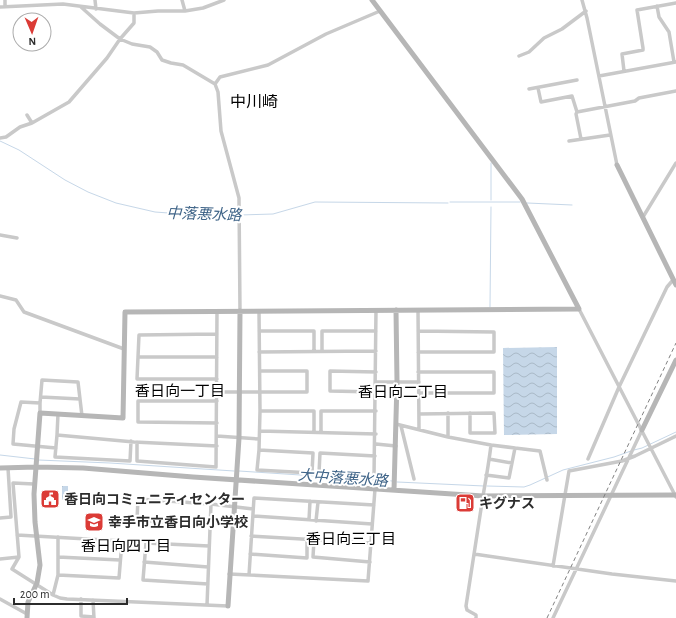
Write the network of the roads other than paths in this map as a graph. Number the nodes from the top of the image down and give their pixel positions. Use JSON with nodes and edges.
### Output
{"nodes":[{"id":1,"x":5,"y":0,"type":"edge"},
{"id":2,"x":95,"y":0,"type":"edge"},
{"id":3,"x":182,"y":0,"type":"edge"},
{"id":4,"x":224,"y":0,"type":"edge"},
{"id":5,"x":372,"y":0,"type":"edge"},
{"id":6,"x":582,"y":0,"type":"edge"},
{"id":7,"x":676,"y":3,"type":"edge"},
{"id":8,"x":80,"y":6,"type":"junction"},
{"id":9,"x":657,"y":6,"type":"junction"},
{"id":10,"x":0,"y":7,"type":"edge"},
{"id":11,"x":5,"y":7,"type":"junction"},
{"id":12,"x":96,"y":9,"type":"junction"},
{"id":13,"x":185,"y":11,"type":"junction"},
{"id":14,"x":380,"y":11,"type":"junction"},
{"id":15,"x":586,"y":11,"type":"junction"},
{"id":16,"x":134,"y":13,"type":"junction"},
{"id":17,"x":120,"y":39,"type":"junction"},
{"id":18,"x":520,"y":56,"type":"dead end"},
{"id":19,"x":675,"y":62,"type":"edge"},
{"id":20,"x":624,"y":71,"type":"junction"},
{"id":21,"x":599,"y":76,"type":"junction"},
{"id":22,"x":577,"y":80,"type":"dead end"},
{"id":23,"x":215,"y":84,"type":"junction"},
{"id":24,"x":538,"y":88,"type":"junction"},
{"id":25,"x":529,"y":89,"type":"dead end"},
{"id":26,"x":676,"y":91,"type":"edge"},
{"id":27,"x":605,"y":107,"type":"junction"},
{"id":28,"x":577,"y":112,"type":"junction"},
{"id":29,"x":27,"y":115,"type":"dead end"},
{"id":30,"x":32,"y":123,"type":"junction"},
{"id":31,"x":610,"y":135,"type":"junction"},
{"id":32,"x":0,"y":138,"type":"edge"},
{"id":33,"x":581,"y":139,"type":"junction"},
{"id":34,"x":569,"y":141,"type":"dead end"},
{"id":35,"x":676,"y":162,"type":"edge"},
{"id":36,"x":617,"y":165,"type":"joint"},
{"id":37,"x":643,"y":217,"type":"junction"},
{"id":38,"x":0,"y":235,"type":"edge"},
{"id":39,"x":16,"y":238,"type":"dead end"},
{"id":40,"x":675,"y":282,"type":"edge"},
{"id":41,"x":0,"y":296,"type":"edge"},
{"id":42,"x":240,"y":310,"type":"junction"},
{"id":43,"x":259,"y":310,"type":"junction"},
{"id":44,"x":376,"y":310,"type":"junction"},
{"id":45,"x":396,"y":310,"type":"junction"},
{"id":46,"x":418,"y":310,"type":"junction"},
{"id":47,"x":579,"y":310,"type":"junction"},
{"id":48,"x":218,"y":311,"type":"junction"},
{"id":49,"x":259,"y":331,"type":"junction"},
{"id":50,"x":376,"y":331,"type":"junction"},
{"id":51,"x":418,"y":331,"type":"junction"},
{"id":52,"x":217,"y":334,"type":"junction"},
{"id":53,"x":124,"y":349,"type":"junction"},
{"id":54,"x":314,"y":351,"type":"junction"},
{"id":55,"x":322,"y":351,"type":"junction"},
{"id":56,"x":376,"y":351,"type":"junction"},
{"id":57,"x":259,"y":352,"type":"junction"},
{"id":58,"x":418,"y":352,"type":"junction"},
{"id":59,"x":138,"y":357,"type":"junction"},
{"id":60,"x":217,"y":357,"type":"junction"},
{"id":61,"x":676,"y":360,"type":"edge"},
{"id":62,"x":260,"y":372,"type":"junction"},
{"id":63,"x":376,"y":372,"type":"junction"},
{"id":64,"x":418,"y":372,"type":"junction"},
{"id":65,"x":217,"y":379,"type":"junction"},
{"id":66,"x":376,"y":382,"type":"junction"},
{"id":67,"x":397,"y":382,"type":"junction"},
{"id":68,"x":419,"y":382,"type":"junction"},
{"id":69,"x":619,"y":387,"type":"junction"},
{"id":70,"x":217,"y":392,"type":"junction"},
{"id":71,"x":240,"y":392,"type":"junction"},
{"id":72,"x":260,"y":392,"type":"junction"},
{"id":73,"x":376,"y":392,"type":"junction"},
{"id":74,"x":418,"y":393,"type":"junction"},
{"id":75,"x":41,"y":397,"type":"junction"},
{"id":76,"x":80,"y":399,"type":"junction"},
{"id":77,"x":217,"y":401,"type":"junction"},
{"id":78,"x":40,"y":403,"type":"junction"},
{"id":79,"x":260,"y":411,"type":"junction"},
{"id":80,"x":376,"y":411,"type":"junction"},
{"id":81,"x":40,"y":413,"type":"junction"},
{"id":82,"x":470,"y":413,"type":"junction"},
{"id":83,"x":58,"y":414,"type":"junction"},
{"id":84,"x":419,"y":414,"type":"junction"},
{"id":85,"x":448,"y":414,"type":"junction"},
{"id":86,"x":82,"y":416,"type":"junction"},
{"id":87,"x":217,"y":423,"type":"junction"},
{"id":88,"x":399,"y":425,"type":"junction"},
{"id":89,"x":419,"y":429,"type":"junction"},
{"id":90,"x":642,"y":430,"type":"junction"},
{"id":91,"x":260,"y":431,"type":"junction"},
{"id":92,"x":314,"y":432,"type":"junction"},
{"id":93,"x":322,"y":432,"type":"junction"},
{"id":94,"x":376,"y":434,"type":"junction"},
{"id":95,"x":57,"y":435,"type":"junction"},
{"id":96,"x":217,"y":436,"type":"junction"},
{"id":97,"x":676,"y":436,"type":"edge"},
{"id":98,"x":448,"y":437,"type":"junction"},
{"id":99,"x":239,"y":438,"type":"junction"},
{"id":100,"x":259,"y":439,"type":"junction"},
{"id":101,"x":131,"y":441,"type":"junction"},
{"id":102,"x":137,"y":442,"type":"junction"},
{"id":103,"x":376,"y":444,"type":"junction"},
{"id":104,"x":491,"y":445,"type":"junction"},
{"id":105,"x":38,"y":446,"type":"junction"},
{"id":106,"x":217,"y":446,"type":"junction"},
{"id":107,"x":396,"y":446,"type":"junction"},
{"id":108,"x":651,"y":447,"type":"junction"},
{"id":109,"x":56,"y":448,"type":"junction"},
{"id":110,"x":515,"y":448,"type":"junction"},
{"id":111,"x":259,"y":450,"type":"junction"},
{"id":112,"x":375,"y":456,"type":"junction"},
{"id":113,"x":628,"y":458,"type":"junction"},
{"id":114,"x":489,"y":459,"type":"junction"},
{"id":115,"x":588,"y":459,"type":"dead end"},
{"id":116,"x":36,"y":462,"type":"junction"},
{"id":117,"x":512,"y":463,"type":"junction"},
{"id":118,"x":0,"y":468,"type":"edge"},
{"id":119,"x":8,"y":468,"type":"junction"},
{"id":120,"x":237,"y":474,"type":"junction"},
{"id":121,"x":486,"y":475,"type":"junction"},
{"id":122,"x":414,"y":479,"type":"dead end"},
{"id":123,"x":547,"y":480,"type":"dead end"},
{"id":124,"x":34,"y":484,"type":"junction"},
{"id":125,"x":394,"y":484,"type":"junction"},
{"id":126,"x":375,"y":489,"type":"junction"},
{"id":127,"x":484,"y":493,"type":"junction"},
{"id":128,"x":611,"y":495,"type":"junction"},
{"id":129,"x":564,"y":496,"type":"junction"},
{"id":130,"x":676,"y":496,"type":"edge"},
{"id":131,"x":310,"y":501,"type":"junction"},
{"id":132,"x":318,"y":502,"type":"junction"},
{"id":133,"x":211,"y":504,"type":"junction"},
{"id":134,"x":374,"y":505,"type":"junction"},
{"id":135,"x":234,"y":507,"type":"junction"},
{"id":136,"x":253,"y":509,"type":"junction"},
{"id":137,"x":253,"y":516,"type":"junction"},
{"id":138,"x":0,"y":518,"type":"edge"},
{"id":139,"x":309,"y":520,"type":"junction"},
{"id":140,"x":316,"y":520,"type":"junction"},
{"id":141,"x":372,"y":524,"type":"junction"},
{"id":142,"x":210,"y":525,"type":"junction"},
{"id":143,"x":17,"y":535,"type":"junction"},
{"id":144,"x":37,"y":536,"type":"junction"},
{"id":145,"x":251,"y":536,"type":"junction"},
{"id":146,"x":58,"y":537,"type":"junction"},
{"id":147,"x":307,"y":539,"type":"junction"},
{"id":148,"x":314,"y":540,"type":"junction"},
{"id":149,"x":371,"y":543,"type":"junction"},
{"id":150,"x":209,"y":546,"type":"junction"},
{"id":151,"x":250,"y":554,"type":"junction"},
{"id":152,"x":474,"y":554,"type":"junction"},
{"id":153,"x":19,"y":557,"type":"junction"},
{"id":154,"x":58,"y":557,"type":"junction"},
{"id":155,"x":0,"y":558,"type":"edge"},
{"id":156,"x":120,"y":560,"type":"junction"},
{"id":157,"x":144,"y":562,"type":"junction"},
{"id":158,"x":370,"y":562,"type":"junction"},
{"id":159,"x":553,"y":566,"type":"junction"},
{"id":160,"x":208,"y":567,"type":"junction"},
{"id":161,"x":576,"y":569,"type":"junction"},
{"id":162,"x":230,"y":574,"type":"junction"},
{"id":163,"x":58,"y":575,"type":"junction"},
{"id":164,"x":249,"y":575,"type":"junction"},
{"id":165,"x":676,"y":580,"type":"edge"},
{"id":166,"x":37,"y":583,"type":"junction"},
{"id":167,"x":208,"y":584,"type":"junction"},
{"id":168,"x":53,"y":595,"type":"junction"},
{"id":169,"x":0,"y":599,"type":"edge"},
{"id":170,"x":81,"y":599,"type":"junction"},
{"id":171,"x":93,"y":600,"type":"junction"},
{"id":172,"x":206,"y":605,"type":"junction"},
{"id":173,"x":228,"y":606,"type":"joint"},
{"id":174,"x":27,"y":616,"type":"edge"},
{"id":175,"x":94,"y":617,"type":"edge"},
{"id":176,"x":476,"y":618,"type":"edge"},
{"id":177,"x":553,"y":618,"type":"edge"}],
"edges":[{"from":1,"to":11,"type":"street"},
{"from":2,"to":12,"type":"street"},
{"from":3,"to":13,"type":"street"},
{"from":4,"to":13,"type":"street"},
{"from":5,"to":14,"type":"street"},
{"from":6,"to":15,"type":"street"},
{"from":7,"to":9,"type":"street"},
{"from":8,"to":11,"type":"street"},
{"from":8,"to":12,"type":"street"},
{"from":8,"to":17,"type":"street"},
{"from":9,"to":19,"type":"street"},
{"from":9,"to":20,"type":"street"},
{"from":10,"to":11,"type":"street"},
{"from":12,"to":16,"type":"street"},
{"from":13,"to":16,"type":"street"},
{"from":14,"to":23,"type":"street"},
{"from":14,"to":47,"type":"street"},
{"from":15,"to":18,"type":"street"},
{"from":15,"to":21,"type":"street"},
{"from":16,"to":17,"type":"street"},
{"from":17,"to":23,"type":"street"},
{"from":17,"to":30,"type":"street"},
{"from":19,"to":20,"type":"street"},
{"from":20,"to":21,"type":"street"},
{"from":21,"to":27,"type":"street"},
{"from":22,"to":24,"type":"street"},
{"from":23,"to":42,"type":"street"},
{"from":24,"to":25,"type":"street"},
{"from":24,"to":28,"type":"street"},
{"from":26,"to":27,"type":"street"},
{"from":27,"to":28,"type":"street"},
{"from":27,"to":31,"type":"street"},
{"from":28,"to":33,"type":"street"},
{"from":29,"to":30,"type":"street"},
{"from":30,"to":32,"type":"street"},
{"from":31,"to":33,"type":"street"},
{"from":31,"to":36,"type":"street"},
{"from":33,"to":34,"type":"street"},
{"from":35,"to":37,"type":"street"},
{"from":36,"to":37,"type":"street"},
{"from":37,"to":40,"type":"street"},
{"from":38,"to":39,"type":"street"},
{"from":40,"to":69,"type":"street"},
{"from":41,"to":53,"type":"street"},
{"from":42,"to":43,"type":"street"},
{"from":42,"to":48,"type":"street"},
{"from":42,"to":71,"type":"street"},
{"from":43,"to":44,"type":"street"},
{"from":43,"to":49,"type":"street"},
{"from":44,"to":45,"type":"street"},
{"from":44,"to":50,"type":"street"},
{"from":45,"to":46,"type":"street"},
{"from":45,"to":67,"type":"street"},
{"from":46,"to":47,"type":"street"},
{"from":46,"to":51,"type":"street"},
{"from":47,"to":69,"type":"street"},
{"from":48,"to":52,"type":"street"},
{"from":48,"to":53,"type":"street"},
{"from":49,"to":54,"type":"street"},
{"from":49,"to":57,"type":"street"},
{"from":50,"to":55,"type":"street"},
{"from":50,"to":56,"type":"street"},
{"from":51,"to":58,"type":"street"},
{"from":51,"to":58,"type":"street"},
{"from":52,"to":59,"type":"street"},
{"from":52,"to":60,"type":"street"},
{"from":53,"to":86,"type":"street"},
{"from":54,"to":55,"type":"street"},
{"from":54,"to":57,"type":"street"},
{"from":55,"to":56,"type":"street"},
{"from":56,"to":63,"type":"street"},
{"from":57,"to":62,"type":"street"},
{"from":58,"to":64,"type":"street"},
{"from":59,"to":60,"type":"street"},
{"from":59,"to":65,"type":"street"},
{"from":60,"to":65,"type":"street"},
{"from":61,"to":90,"type":"street"},
{"from":62,"to":72,"type":"street"},
{"from":62,"to":72,"type":"street"},
{"from":63,"to":66,"type":"street"},
{"from":63,"to":73,"type":"street"},
{"from":64,"to":68,"type":"street"},
{"from":64,"to":74,"type":"street"},
{"from":65,"to":70,"type":"street"},
{"from":66,"to":67,"type":"street"},
{"from":66,"to":73,"type":"street"},
{"from":67,"to":68,"type":"street"},
{"from":67,"to":88,"type":"street"},
{"from":68,"to":74,"type":"street"},
{"from":69,"to":90,"type":"street"},
{"from":69,"to":115,"type":"street"},
{"from":70,"to":71,"type":"street"},
{"from":70,"to":77,"type":"street"},
{"from":71,"to":72,"type":"street"},
{"from":71,"to":99,"type":"street"},
{"from":72,"to":79,"type":"street"},
{"from":73,"to":80,"type":"street"},
{"from":74,"to":84,"type":"street"},
{"from":75,"to":76,"type":"street"},
{"from":75,"to":76,"type":"street"},
{"from":75,"to":78,"type":"street"},
{"from":76,"to":86,"type":"street"},
{"from":77,"to":87,"type":"street"},
{"from":77,"to":87,"type":"street"},
{"from":78,"to":81,"type":"street"},
{"from":78,"to":105,"type":"street"},
{"from":79,"to":91,"type":"street"},
{"from":79,"to":92,"type":"street"},
{"from":80,"to":93,"type":"street"},
{"from":80,"to":94,"type":"street"},
{"from":81,"to":83,"type":"street"},
{"from":81,"to":105,"type":"street"},
{"from":82,"to":82,"type":"street"},
{"from":82,"to":85,"type":"street"},
{"from":83,"to":86,"type":"street"},
{"from":83,"to":95,"type":"street"},
{"from":84,"to":85,"type":"street"},
{"from":84,"to":89,"type":"street"},
{"from":85,"to":98,"type":"street"},
{"from":87,"to":96,"type":"street"},
{"from":88,"to":89,"type":"street"},
{"from":88,"to":107,"type":"street"},
{"from":88,"to":122,"type":"street"},
{"from":89,"to":98,"type":"street"},
{"from":90,"to":108,"type":"street"},
{"from":90,"to":113,"type":"street"},
{"from":91,"to":92,"type":"street"},
{"from":91,"to":100,"type":"street"},
{"from":92,"to":93,"type":"street"},
{"from":93,"to":94,"type":"street"},
{"from":94,"to":103,"type":"street"},
{"from":95,"to":101,"type":"street"},
{"from":95,"to":109,"type":"street"},
{"from":96,"to":99,"type":"street"},
{"from":96,"to":106,"type":"street"},
{"from":97,"to":108,"type":"street"},
{"from":98,"to":104,"type":"street"},
{"from":99,"to":100,"type":"street"},
{"from":99,"to":120,"type":"street"},
{"from":100,"to":111,"type":"street"},
{"from":101,"to":102,"type":"street"},
{"from":101,"to":109,"type":"street"},
{"from":102,"to":106,"type":"street"},
{"from":102,"to":106,"type":"street"},
{"from":103,"to":107,"type":"street"},
{"from":103,"to":112,"type":"street"},
{"from":104,"to":110,"type":"street"},
{"from":104,"to":114,"type":"street"},
{"from":105,"to":109,"type":"street"},
{"from":105,"to":116,"type":"street"},
{"from":107,"to":125,"type":"street"},
{"from":108,"to":113,"type":"street"},
{"from":108,"to":130,"type":"street"},
{"from":110,"to":117,"type":"street"},
{"from":110,"to":123,"type":"street"},
{"from":111,"to":111,"type":"street"},
{"from":112,"to":112,"type":"street"},
{"from":113,"to":128,"type":"street"},
{"from":113,"to":129,"type":"street"},
{"from":114,"to":117,"type":"street"},
{"from":114,"to":121,"type":"street"},
{"from":116,"to":119,"type":"street"},
{"from":116,"to":120,"type":"street"},
{"from":116,"to":124,"type":"street"},
{"from":117,"to":121,"type":"street"},
{"from":118,"to":119,"type":"street"},
{"from":119,"to":138,"type":"street"},
{"from":120,"to":126,"type":"street"},
{"from":120,"to":135,"type":"street"},
{"from":121,"to":127,"type":"street"},
{"from":124,"to":143,"type":"street"},
{"from":124,"to":144,"type":"street"},
{"from":125,"to":126,"type":"street"},
{"from":125,"to":127,"type":"street"},
{"from":126,"to":134,"type":"street"},
{"from":127,"to":129,"type":"street"},
{"from":127,"to":152,"type":"street"},
{"from":128,"to":129,"type":"street"},
{"from":128,"to":130,"type":"street"},
{"from":128,"to":161,"type":"street"},
{"from":129,"to":159,"type":"street"},
{"from":131,"to":132,"type":"street"},
{"from":131,"to":136,"type":"street"},
{"from":131,"to":139,"type":"street"},
{"from":132,"to":134,"type":"street"},
{"from":132,"to":140,"type":"street"},
{"from":133,"to":135,"type":"street"},
{"from":133,"to":142,"type":"street"},
{"from":133,"to":142,"type":"street"},
{"from":134,"to":141,"type":"street"},
{"from":135,"to":136,"type":"street"},
{"from":135,"to":162,"type":"street"},
{"from":136,"to":137,"type":"street"},
{"from":137,"to":139,"type":"street"},
{"from":137,"to":145,"type":"street"},
{"from":139,"to":140,"type":"street"},
{"from":140,"to":141,"type":"street"},
{"from":141,"to":149,"type":"street"},
{"from":142,"to":150,"type":"street"},
{"from":143,"to":144,"type":"street"},
{"from":143,"to":153,"type":"street"},
{"from":144,"to":146,"type":"street"},
{"from":144,"to":166,"type":"street"},
{"from":145,"to":147,"type":"street"},
{"from":145,"to":151,"type":"street"},
{"from":146,"to":154,"type":"street"},
{"from":146,"to":156,"type":"street"},
{"from":147,"to":148,"type":"street"},
{"from":147,"to":151,"type":"street"},
{"from":148,"to":149,"type":"street"},
{"from":148,"to":158,"type":"street"},
{"from":149,"to":158,"type":"street"},
{"from":150,"to":157,"type":"street"},
{"from":150,"to":160,"type":"street"},
{"from":151,"to":164,"type":"street"},
{"from":152,"to":159,"type":"street"},
{"from":152,"to":176,"type":"street"},
{"from":153,"to":155,"type":"street"},
{"from":153,"to":166,"type":"street"},
{"from":154,"to":156,"type":"street"},
{"from":154,"to":163,"type":"street"},
{"from":156,"to":163,"type":"street"},
{"from":157,"to":160,"type":"street"},
{"from":157,"to":167,"type":"street"},
{"from":158,"to":164,"type":"street"},
{"from":159,"to":161,"type":"street"},
{"from":160,"to":167,"type":"street"},
{"from":161,"to":165,"type":"street"},
{"from":161,"to":177,"type":"street"},
{"from":162,"to":164,"type":"street"},
{"from":162,"to":173,"type":"street"},
{"from":163,"to":168,"type":"street"},
{"from":166,"to":168,"type":"street"},
{"from":166,"to":174,"type":"street"},
{"from":167,"to":172,"type":"street"},
{"from":168,"to":170,"type":"street"},
{"from":169,"to":174,"type":"street"},
{"from":170,"to":171,"type":"street"},
{"from":170,"to":175,"type":"street"},
{"from":171,"to":172,"type":"street"},
{"from":171,"to":175,"type":"street"},
{"from":172,"to":173,"type":"street"}]}
